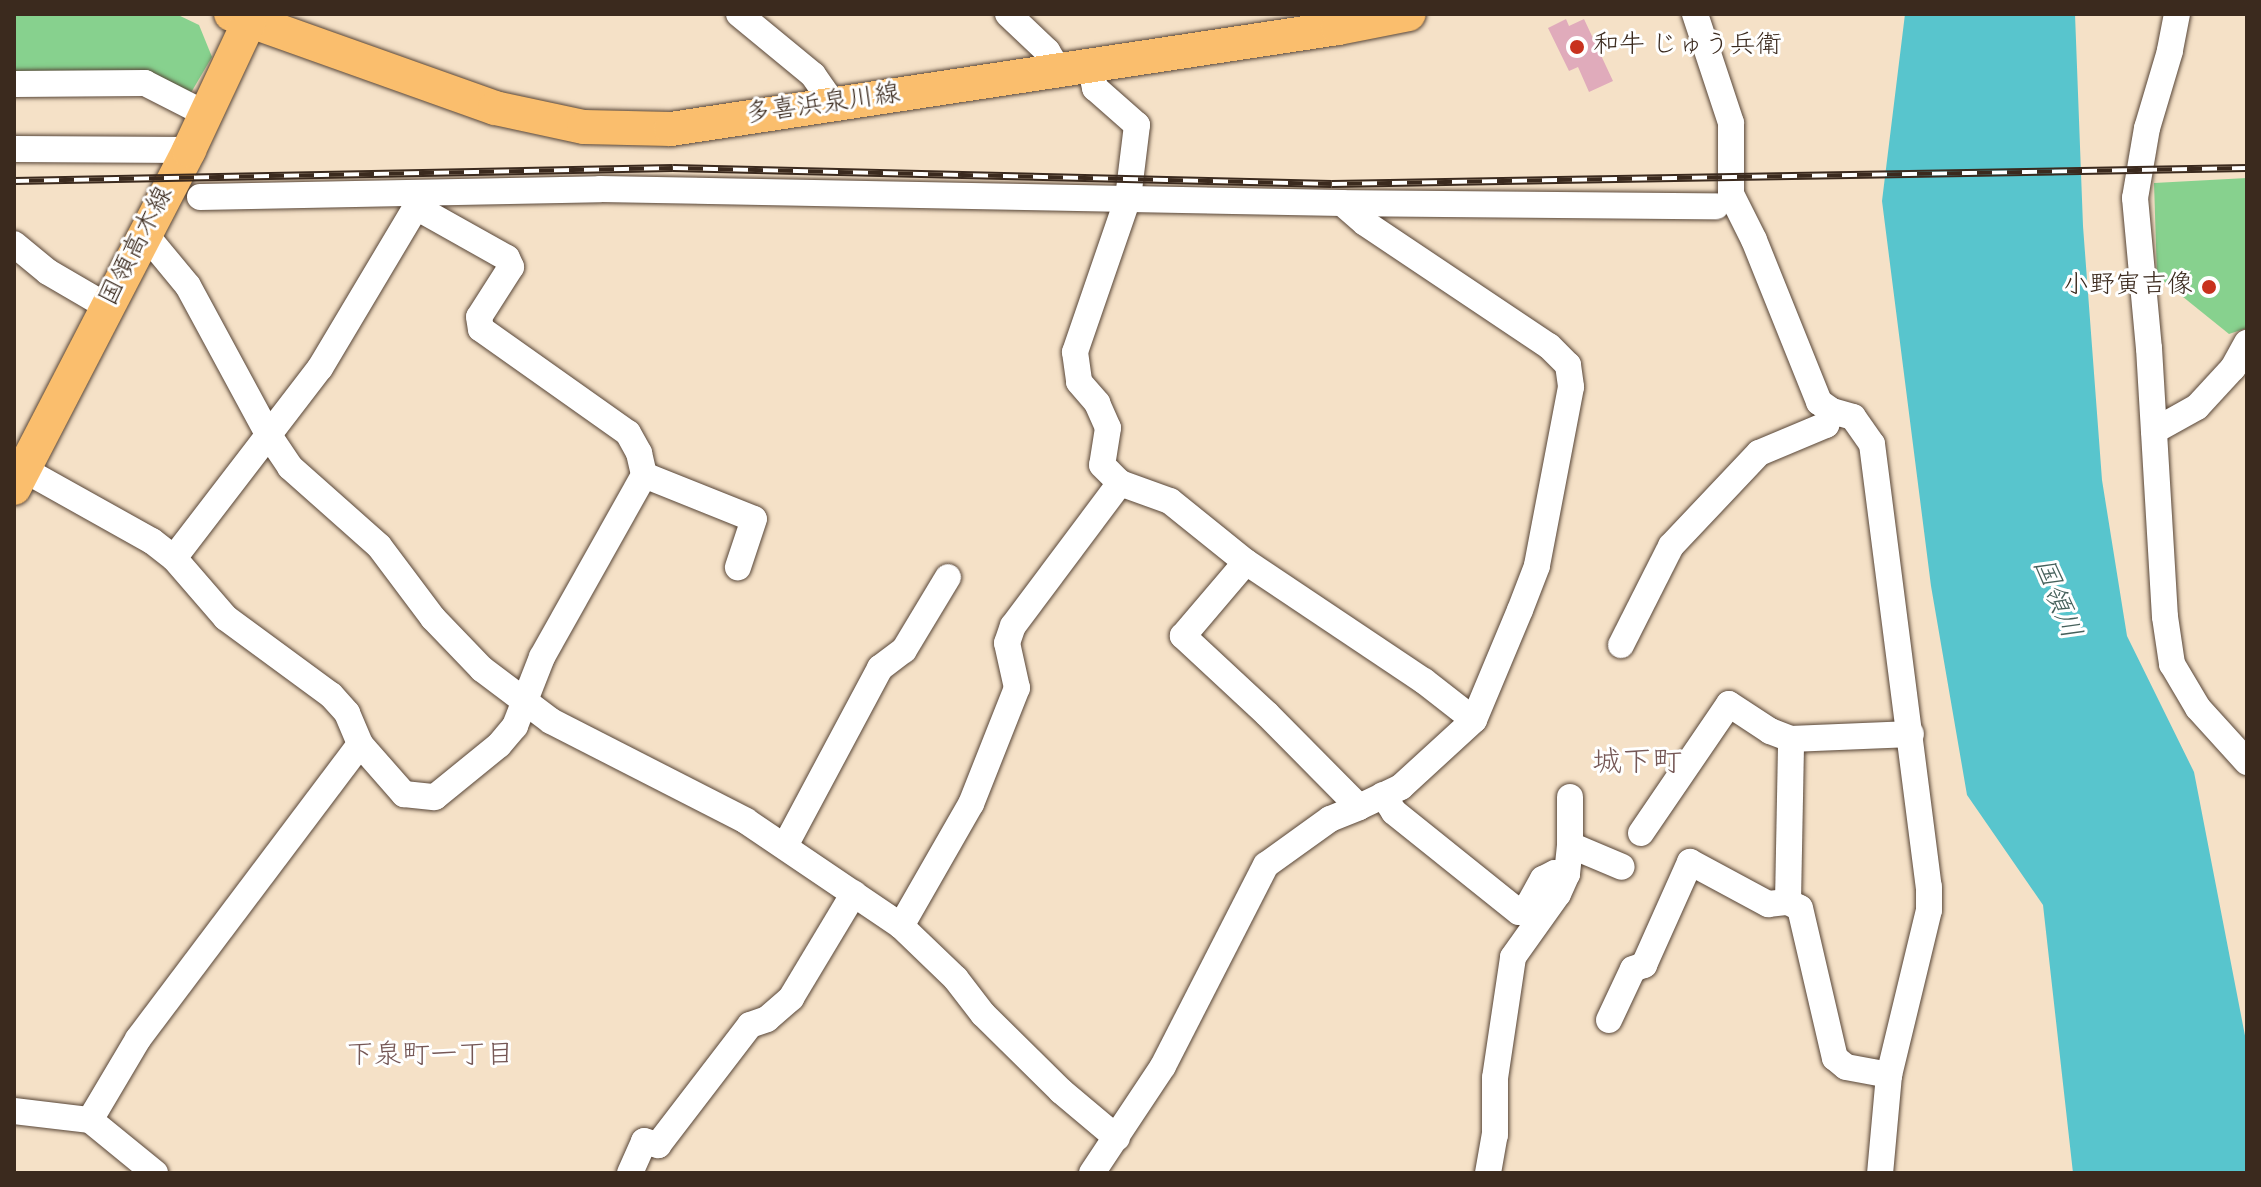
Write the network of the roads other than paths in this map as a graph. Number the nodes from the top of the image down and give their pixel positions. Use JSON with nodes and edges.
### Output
{"nodes":[{"id":1,"x":739,"y":14,"type":"edge"},
{"id":2,"x":1008,"y":14,"type":"edge"},
{"id":3,"x":1409,"y":14,"type":"edge"},
{"id":4,"x":1695,"y":14,"type":"edge"},
{"id":5,"x":2177,"y":14,"type":"edge"},
{"id":6,"x":245,"y":17,"type":"edge"},
{"id":7,"x":1074,"y":68,"type":"junction"},
{"id":8,"x":14,"y":84,"type":"edge"},
{"id":9,"x":833,"y":104,"type":"junction"},
{"id":10,"x":204,"y":113,"type":"junction"},
{"id":11,"x":14,"y":149,"type":"edge"},
{"id":12,"x":189,"y":150,"type":"junction"},
{"id":13,"x":200,"y":197,"type":"dead end"},
{"id":14,"x":1128,"y":198,"type":"junction"},
{"id":15,"x":421,"y":199,"type":"junction"},
{"id":16,"x":1342,"y":203,"type":"junction"},
{"id":17,"x":1716,"y":206,"type":"dead end"},
{"id":18,"x":145,"y":234,"type":"junction"},
{"id":19,"x":14,"y":244,"type":"edge"},
{"id":20,"x":108,"y":307,"type":"junction"},
{"id":21,"x":2247,"y":343,"type":"edge"},
{"id":22,"x":1832,"y":411,"type":"junction"},
{"id":23,"x":2154,"y":431,"type":"junction"},
{"id":24,"x":268,"y":434,"type":"junction"},
{"id":25,"x":17,"y":474,"type":"edge"},
{"id":26,"x":644,"y":475,"type":"junction"},
{"id":27,"x":1120,"y":483,"type":"junction"},
{"id":28,"x":174,"y":558,"type":"junction"},
{"id":29,"x":1246,"y":562,"type":"junction"},
{"id":30,"x":738,"y":567,"type":"dead end"},
{"id":31,"x":948,"y":577,"type":"dead end"},
{"id":32,"x":1621,"y":645,"type":"dead end"},
{"id":33,"x":526,"y":704,"type":"junction"},
{"id":34,"x":1474,"y":720,"type":"junction"},
{"id":35,"x":1911,"y":734,"type":"junction"},
{"id":36,"x":1791,"y":739,"type":"junction"},
{"id":37,"x":360,"y":744,"type":"junction"},
{"id":38,"x":2247,"y":762,"type":"edge"},
{"id":39,"x":1383,"y":795,"type":"junction"},
{"id":40,"x":1570,"y":797,"type":"dead end"},
{"id":41,"x":1359,"y":807,"type":"junction"},
{"id":42,"x":1641,"y":833,"type":"dead end"},
{"id":43,"x":1570,"y":845,"type":"junction"},
{"id":44,"x":785,"y":846,"type":"junction"},
{"id":45,"x":1622,"y":867,"type":"dead end"},
{"id":46,"x":1567,"y":874,"type":"junction"},
{"id":47,"x":854,"y":893,"type":"junction"},
{"id":48,"x":1788,"y":902,"type":"junction"},
{"id":49,"x":901,"y":926,"type":"junction"},
{"id":50,"x":1609,"y":1020,"type":"dead end"},
{"id":51,"x":1889,"y":1075,"type":"junction"},
{"id":52,"x":14,"y":1111,"type":"edge"},
{"id":53,"x":90,"y":1120,"type":"junction"},
{"id":54,"x":1117,"y":1138,"type":"junction"},
{"id":55,"x":155,"y":1173,"type":"edge"},
{"id":56,"x":630,"y":1173,"type":"edge"},
{"id":57,"x":1092,"y":1173,"type":"edge"},
{"id":58,"x":1488,"y":1173,"type":"edge"},
{"id":59,"x":1880,"y":1173,"type":"edge"}],
"edges":[{"from":1,"to":9,"type":"street"},
{"from":2,"to":7,"type":"street"},
{"from":3,"to":7,"type":"main road","name":"多喜浜泉川線"},
{"from":4,"to":22,"type":"street"},
{"from":5,"to":23,"type":"street"},
{"from":6,"to":9,"type":"main road","name":"多喜浜泉川線"},
{"from":6,"to":10,"type":"main road","name":"国領高木線"},
{"from":7,"to":9,"type":"main road","name":"多喜浜泉川線"},
{"from":7,"to":14,"type":"street"},
{"from":8,"to":10,"type":"street"},
{"from":10,"to":12,"type":"main road","name":"国領高木線"},
{"from":11,"to":12,"type":"street"},
{"from":12,"to":18,"type":"main road","name":"国領高木線"},
{"from":13,"to":15,"type":"street"},
{"from":14,"to":15,"type":"street"},
{"from":14,"to":16,"type":"street"},
{"from":14,"to":27,"type":"street"},
{"from":15,"to":24,"type":"street"},
{"from":15,"to":26,"type":"street"},
{"from":16,"to":17,"type":"street"},
{"from":16,"to":34,"type":"street"},
{"from":18,"to":20,"type":"main road","name":"国領高木線"},
{"from":18,"to":24,"type":"street"},
{"from":19,"to":20,"type":"street"},
{"from":20,"to":25,"type":"main road","name":"国領高木線"},
{"from":21,"to":23,"type":"street"},
{"from":22,"to":32,"type":"street"},
{"from":22,"to":35,"type":"street"},
{"from":23,"to":38,"type":"street"},
{"from":24,"to":28,"type":"street"},
{"from":24,"to":33,"type":"street"},
{"from":25,"to":28,"type":"street"},
{"from":26,"to":30,"type":"street"},
{"from":26,"to":33,"type":"street"},
{"from":27,"to":29,"type":"street"},
{"from":27,"to":49,"type":"street"},
{"from":28,"to":37,"type":"street"},
{"from":29,"to":34,"type":"street"},
{"from":29,"to":41,"type":"street"},
{"from":31,"to":44,"type":"street"},
{"from":33,"to":37,"type":"street"},
{"from":33,"to":44,"type":"street"},
{"from":34,"to":39,"type":"street"},
{"from":35,"to":36,"type":"street"},
{"from":35,"to":51,"type":"street"},
{"from":36,"to":42,"type":"street"},
{"from":36,"to":48,"type":"street"},
{"from":37,"to":53,"type":"street"},
{"from":39,"to":41,"type":"street"},
{"from":39,"to":46,"type":"street"},
{"from":40,"to":43,"type":"street"},
{"from":41,"to":54,"type":"street"},
{"from":43,"to":45,"type":"street"},
{"from":43,"to":46,"type":"street"},
{"from":44,"to":47,"type":"street"},
{"from":46,"to":58,"type":"street"},
{"from":47,"to":49,"type":"street"},
{"from":47,"to":56,"type":"street"},
{"from":48,"to":50,"type":"street"},
{"from":48,"to":51,"type":"street"},
{"from":49,"to":54,"type":"street"},
{"from":51,"to":59,"type":"street"},
{"from":52,"to":53,"type":"street"},
{"from":53,"to":55,"type":"street"},
{"from":54,"to":57,"type":"street"}]}
